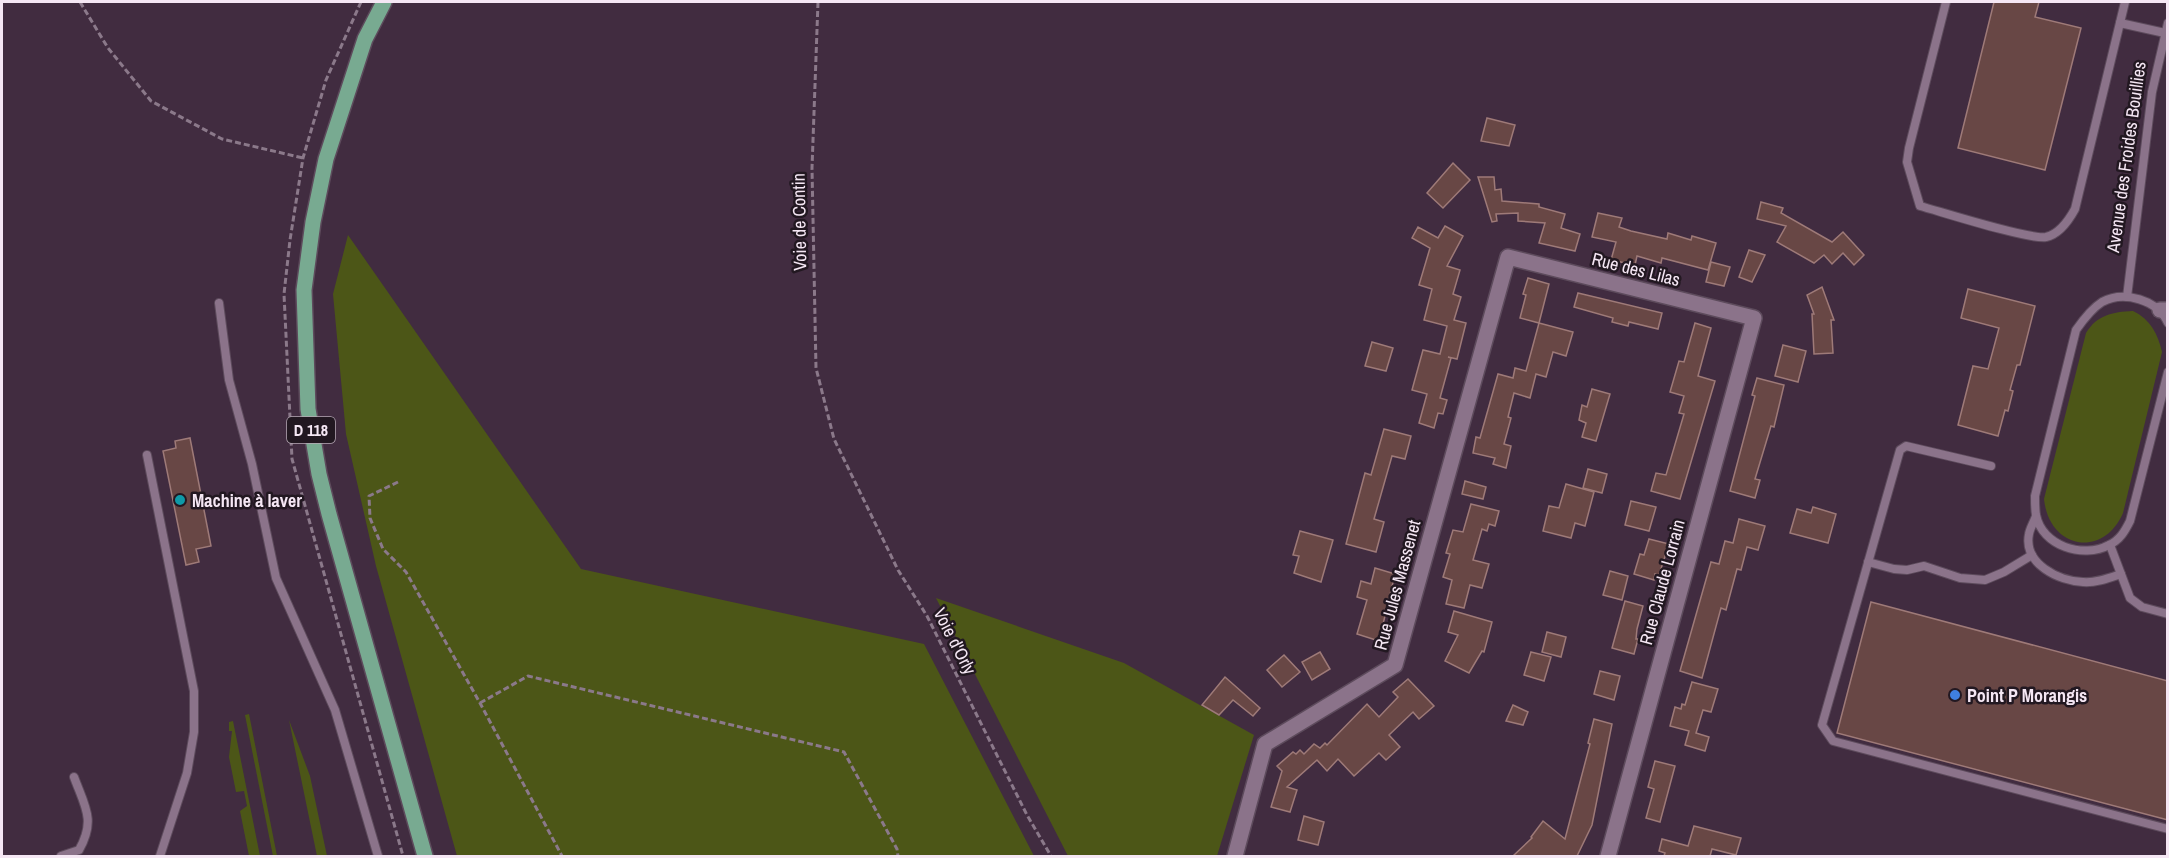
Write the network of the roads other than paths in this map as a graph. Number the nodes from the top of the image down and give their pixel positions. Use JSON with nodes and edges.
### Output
{"nodes":[{"id":1,"x":384,"y":2,"type":"edge"},
{"id":2,"x":1946,"y":2,"type":"edge"},
{"id":3,"x":2125,"y":2,"type":"edge"},
{"id":4,"x":2120,"y":23,"type":"junction"},
{"id":5,"x":2168,"y":23,"type":"edge"},
{"id":6,"x":2165,"y":33,"type":"junction"},
{"id":7,"x":1508,"y":257,"type":"joint"},
{"id":8,"x":2127,"y":297,"type":"junction"},
{"id":9,"x":219,"y":303,"type":"dead end"},
{"id":10,"x":2165,"y":314,"type":"edge"},
{"id":11,"x":1754,"y":318,"type":"joint"},
{"id":12,"x":2168,"y":372,"type":"edge"},
{"id":13,"x":147,"y":454,"type":"dead end"},
{"id":14,"x":1991,"y":466,"type":"dead end"},
{"id":15,"x":2036,"y":516,"type":"junction"},
{"id":16,"x":2110,"y":545,"type":"junction"},
{"id":17,"x":2032,"y":555,"type":"junction"},
{"id":18,"x":1868,"y":562,"type":"junction"},
{"id":19,"x":2121,"y":574,"type":"junction"},
{"id":20,"x":2168,"y":614,"type":"edge"},
{"id":21,"x":74,"y":777,"type":"dead end"},
{"id":22,"x":2168,"y":829,"type":"edge"},
{"id":23,"x":61,"y":856,"type":"edge"},
{"id":24,"x":160,"y":856,"type":"edge"},
{"id":25,"x":378,"y":856,"type":"edge"},
{"id":26,"x":424,"y":856,"type":"edge"},
{"id":27,"x":1235,"y":856,"type":"edge"},
{"id":28,"x":1608,"y":856,"type":"edge"}],
"edges":[{"from":1,"to":26,"type":"main road","number":"D 118"},
{"from":2,"to":4,"type":"lane"},
{"from":3,"to":4,"type":"lane"},
{"from":4,"to":6,"type":"lane"},
{"from":5,"to":6,"type":"lane","name":"Avenue des Froides Bouillies"},
{"from":6,"to":8,"type":"lane","name":"Avenue des Froides Bouillies"},
{"from":7,"to":11,"type":"street","name":"Rue des Lilas"},
{"from":7,"to":27,"type":"street","name":"Rue Jules Massenet"},
{"from":8,"to":10,"type":"lane"},
{"from":8,"to":15,"type":"lane"},
{"from":9,"to":25,"type":"lane"},
{"from":11,"to":28,"type":"street","name":"Rue Claude Lorrain"},
{"from":12,"to":16,"type":"lane"},
{"from":13,"to":24,"type":"lane"},
{"from":14,"to":18,"type":"lane"},
{"from":15,"to":16,"type":"lane"},
{"from":15,"to":17,"type":"lane"},
{"from":16,"to":19,"type":"lane"},
{"from":17,"to":18,"type":"lane"},
{"from":17,"to":19,"type":"lane"},
{"from":18,"to":22,"type":"lane"},
{"from":19,"to":20,"type":"lane"},
{"from":21,"to":23,"type":"lane"}]}
